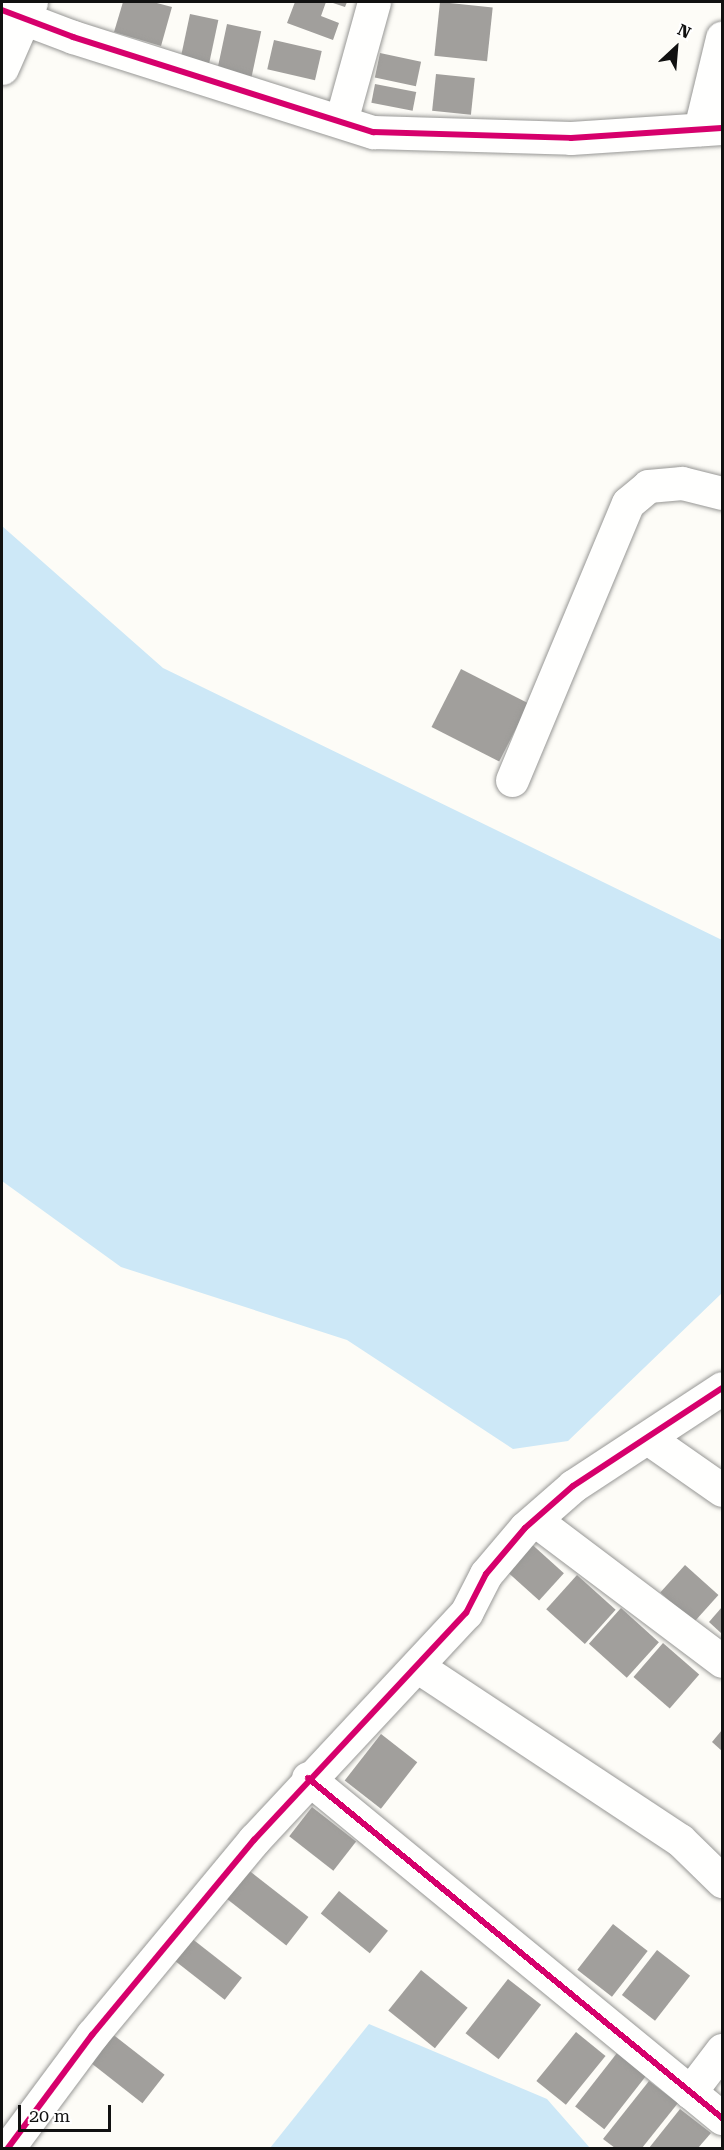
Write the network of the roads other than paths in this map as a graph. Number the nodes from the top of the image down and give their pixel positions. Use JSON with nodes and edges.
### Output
{"nodes":[{"id":1,"x":374,"y":2,"type":"edge"},
{"id":2,"x":14,"y":29,"type":"edge"},
{"id":3,"x":723,"y":38,"type":"edge"},
{"id":4,"x":341,"y":121,"type":"junction"},
{"id":5,"x":711,"y":129,"type":"edge"},
{"id":6,"x":723,"y":493,"type":"edge"},
{"id":7,"x":512,"y":780,"type":"dead end"},
{"id":8,"x":723,"y":1388,"type":"edge"},
{"id":9,"x":649,"y":1439,"type":"junction"},
{"id":10,"x":723,"y":1490,"type":"edge"},
{"id":11,"x":535,"y":1520,"type":"junction"},
{"id":12,"x":723,"y":1661,"type":"edge"},
{"id":13,"x":417,"y":1665,"type":"junction"},
{"id":14,"x":308,"y":1778,"type":"junction"},
{"id":15,"x":723,"y":1881,"type":"edge"},
{"id":16,"x":723,"y":2050,"type":"edge"},
{"id":17,"x":690,"y":2092,"type":"junction"},
{"id":18,"x":723,"y":2118,"type":"edge"},
{"id":19,"x":8,"y":2148,"type":"edge"}],
"edges":[{"from":1,"to":4,"type":"street"},
{"from":2,"to":4,"type":"street"},
{"from":3,"to":5,"type":"street"},
{"from":4,"to":5,"type":"street"},
{"from":6,"to":7,"type":"street"},
{"from":8,"to":9,"type":"street"},
{"from":9,"to":10,"type":"street"},
{"from":9,"to":11,"type":"street"},
{"from":11,"to":12,"type":"street"},
{"from":11,"to":13,"type":"street"},
{"from":13,"to":14,"type":"street"},
{"from":13,"to":15,"type":"street"},
{"from":14,"to":17,"type":"street"},
{"from":14,"to":19,"type":"street"},
{"from":16,"to":17,"type":"street"},
{"from":17,"to":18,"type":"street"}]}
